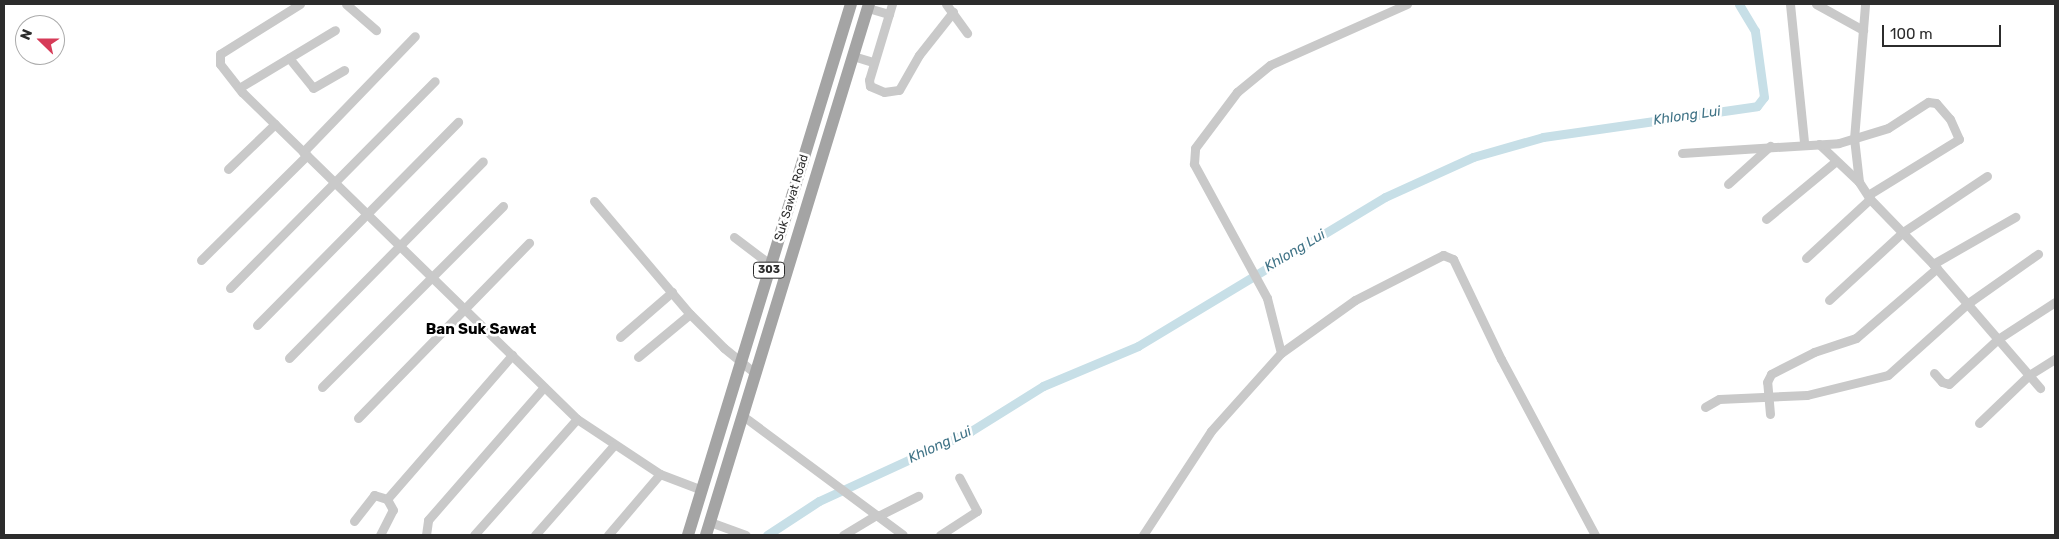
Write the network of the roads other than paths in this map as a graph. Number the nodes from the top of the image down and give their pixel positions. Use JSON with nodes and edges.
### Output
{"nodes":[{"id":1,"x":300,"y":4,"type":"edge"},
{"id":2,"x":346,"y":4,"type":"edge"},
{"id":3,"x":851,"y":4,"type":"edge"},
{"id":4,"x":892,"y":4,"type":"edge"},
{"id":5,"x":946,"y":4,"type":"edge"},
{"id":6,"x":1407,"y":4,"type":"edge"},
{"id":7,"x":1790,"y":4,"type":"edge"},
{"id":8,"x":1816,"y":4,"type":"edge"},
{"id":9,"x":1865,"y":4,"type":"edge"},
{"id":10,"x":868,"y":6,"type":"edge"},
{"id":11,"x":953,"y":12,"type":"junction"},
{"id":12,"x":888,"y":14,"type":"junction"},
{"id":13,"x":335,"y":30,"type":"dead end"},
{"id":14,"x":376,"y":30,"type":"dead end"},
{"id":15,"x":1863,"y":30,"type":"junction"},
{"id":16,"x":967,"y":33,"type":"dead end"},
{"id":17,"x":415,"y":36,"type":"dead end"},
{"id":18,"x":853,"y":56,"type":"junction"},
{"id":19,"x":289,"y":58,"type":"junction"},
{"id":20,"x":873,"y":62,"type":"junction"},
{"id":21,"x":344,"y":70,"type":"dead end"},
{"id":22,"x":435,"y":81,"type":"dead end"},
{"id":23,"x":239,"y":88,"type":"junction"},
{"id":24,"x":458,"y":122,"type":"dead end"},
{"id":25,"x":275,"y":124,"type":"junction"},
{"id":26,"x":1854,"y":138,"type":"junction"},
{"id":27,"x":1804,"y":143,"type":"junction"},
{"id":28,"x":1819,"y":144,"type":"junction"},
{"id":29,"x":1770,"y":146,"type":"junction"},
{"id":30,"x":305,"y":153,"type":"junction"},
{"id":31,"x":1682,"y":153,"type":"dead end"},
{"id":32,"x":483,"y":161,"type":"dead end"},
{"id":33,"x":1835,"y":162,"type":"junction"},
{"id":34,"x":228,"y":169,"type":"dead end"},
{"id":35,"x":1987,"y":176,"type":"dead end"},
{"id":36,"x":1859,"y":182,"type":"junction"},
{"id":37,"x":336,"y":183,"type":"junction"},
{"id":38,"x":1728,"y":184,"type":"dead end"},
{"id":39,"x":1869,"y":197,"type":"junction"},
{"id":40,"x":594,"y":201,"type":"dead end"},
{"id":41,"x":503,"y":206,"type":"dead end"},
{"id":42,"x":369,"y":214,"type":"junction"},
{"id":43,"x":2015,"y":218,"type":"dead end"},
{"id":44,"x":1766,"y":219,"type":"dead end"},
{"id":45,"x":1903,"y":232,"type":"junction"},
{"id":46,"x":734,"y":237,"type":"dead end"},
{"id":47,"x":529,"y":243,"type":"dead end"},
{"id":48,"x":402,"y":246,"type":"junction"},
{"id":49,"x":2038,"y":254,"type":"dead end"},
{"id":50,"x":1806,"y":258,"type":"dead end"},
{"id":51,"x":201,"y":260,"type":"dead end"},
{"id":52,"x":771,"y":265,"type":"junction"},
{"id":53,"x":1935,"y":266,"type":"junction"},
{"id":54,"x":434,"y":278,"type":"junction"},
{"id":55,"x":230,"y":288,"type":"dead end"},
{"id":56,"x":672,"y":292,"type":"junction"},
{"id":57,"x":1829,"y":300,"type":"dead end"},
{"id":58,"x":2055,"y":302,"type":"edge"},
{"id":59,"x":1967,"y":304,"type":"junction"},
{"id":60,"x":466,"y":309,"type":"junction"},
{"id":61,"x":690,"y":314,"type":"junction"},
{"id":62,"x":257,"y":325,"type":"dead end"},
{"id":63,"x":620,"y":336,"type":"dead end"},
{"id":64,"x":1998,"y":339,"type":"junction"},
{"id":65,"x":1281,"y":353,"type":"junction"},
{"id":66,"x":512,"y":355,"type":"junction"},
{"id":67,"x":638,"y":357,"type":"dead end"},
{"id":68,"x":289,"y":358,"type":"dead end"},
{"id":69,"x":2055,"y":359,"type":"edge"},
{"id":70,"x":741,"y":363,"type":"junction"},
{"id":71,"x":755,"y":372,"type":"junction"},
{"id":72,"x":1934,"y":373,"type":"dead end"},
{"id":73,"x":2029,"y":375,"type":"junction"},
{"id":74,"x":322,"y":387,"type":"dead end"},
{"id":75,"x":544,"y":387,"type":"junction"},
{"id":76,"x":2040,"y":388,"type":"dead end"},
{"id":77,"x":1768,"y":399,"type":"junction"},
{"id":78,"x":1705,"y":407,"type":"dead end"},
{"id":79,"x":1770,"y":414,"type":"dead end"},
{"id":80,"x":743,"y":416,"type":"junction"},
{"id":81,"x":358,"y":418,"type":"dead end"},
{"id":82,"x":577,"y":419,"type":"junction"},
{"id":83,"x":1979,"y":423,"type":"dead end"},
{"id":84,"x":614,"y":445,"type":"junction"},
{"id":85,"x":660,"y":474,"type":"junction"},
{"id":86,"x":959,"y":477,"type":"dead end"},
{"id":87,"x":702,"y":490,"type":"junction"},
{"id":88,"x":918,"y":496,"type":"dead end"},
{"id":89,"x":387,"y":499,"type":"junction"},
{"id":90,"x":877,"y":516,"type":"junction"},
{"id":91,"x":354,"y":521,"type":"dead end"},
{"id":92,"x":710,"y":522,"type":"junction"},
{"id":93,"x":380,"y":535,"type":"edge"},
{"id":94,"x":426,"y":535,"type":"edge"},
{"id":95,"x":474,"y":535,"type":"edge"},
{"id":96,"x":535,"y":535,"type":"edge"},
{"id":97,"x":608,"y":535,"type":"edge"},
{"id":98,"x":688,"y":535,"type":"edge"},
{"id":99,"x":706,"y":535,"type":"edge"},
{"id":100,"x":746,"y":535,"type":"edge"},
{"id":101,"x":843,"y":535,"type":"edge"},
{"id":102,"x":903,"y":535,"type":"edge"},
{"id":103,"x":940,"y":535,"type":"edge"},
{"id":104,"x":1143,"y":535,"type":"edge"},
{"id":105,"x":1595,"y":535,"type":"edge"}],
"edges":[{"from":1,"to":23,"type":"street"},
{"from":2,"to":14,"type":"street"},
{"from":3,"to":52,"type":"main road","name":"Suk Sawat Road","number":"303"},
{"from":4,"to":12,"type":"street"},
{"from":5,"to":11,"type":"street"},
{"from":6,"to":65,"type":"street"},
{"from":7,"to":27,"type":"street"},
{"from":8,"to":15,"type":"street"},
{"from":9,"to":15,"type":"street"},
{"from":10,"to":12,"type":"street"},
{"from":10,"to":18,"type":"main road","name":"Suk Sawat Road","number":"303"},
{"from":11,"to":16,"type":"street"},
{"from":11,"to":20,"type":"street"},
{"from":12,"to":20,"type":"street"},
{"from":13,"to":19,"type":"street"},
{"from":15,"to":26,"type":"street"},
{"from":17,"to":30,"type":"street"},
{"from":18,"to":20,"type":"street"},
{"from":18,"to":71,"type":"main road","name":"Suk Sawat Road","number":"303"},
{"from":19,"to":21,"type":"street"},
{"from":19,"to":23,"type":"street"},
{"from":22,"to":37,"type":"street"},
{"from":23,"to":25,"type":"street"},
{"from":24,"to":42,"type":"street"},
{"from":25,"to":30,"type":"street"},
{"from":25,"to":34,"type":"street"},
{"from":26,"to":28,"type":"street"},
{"from":26,"to":36,"type":"street"},
{"from":26,"to":39,"type":"street"},
{"from":27,"to":28,"type":"street"},
{"from":27,"to":29,"type":"street"},
{"from":28,"to":33,"type":"street"},
{"from":29,"to":31,"type":"street"},
{"from":29,"to":38,"type":"street"},
{"from":30,"to":37,"type":"street"},
{"from":30,"to":51,"type":"street"},
{"from":32,"to":48,"type":"street"},
{"from":33,"to":36,"type":"street"},
{"from":33,"to":44,"type":"street"},
{"from":35,"to":45,"type":"street"},
{"from":36,"to":39,"type":"street"},
{"from":37,"to":42,"type":"street"},
{"from":37,"to":55,"type":"street"},
{"from":39,"to":45,"type":"street"},
{"from":39,"to":50,"type":"street"},
{"from":40,"to":56,"type":"street"},
{"from":41,"to":54,"type":"street"},
{"from":42,"to":48,"type":"street"},
{"from":42,"to":62,"type":"street"},
{"from":43,"to":53,"type":"street"},
{"from":45,"to":53,"type":"street"},
{"from":45,"to":57,"type":"street"},
{"from":46,"to":52,"type":"street"},
{"from":47,"to":60,"type":"street"},
{"from":48,"to":54,"type":"street"},
{"from":48,"to":68,"type":"street"},
{"from":49,"to":59,"type":"street"},
{"from":52,"to":70,"type":"main road","name":"Suk Sawat Road","number":"303"},
{"from":53,"to":59,"type":"street"},
{"from":53,"to":77,"type":"street"},
{"from":54,"to":60,"type":"street"},
{"from":54,"to":74,"type":"street"},
{"from":56,"to":61,"type":"street"},
{"from":56,"to":63,"type":"street"},
{"from":58,"to":64,"type":"street"},
{"from":59,"to":64,"type":"street"},
{"from":59,"to":77,"type":"street"},
{"from":60,"to":66,"type":"street"},
{"from":60,"to":81,"type":"street"},
{"from":61,"to":67,"type":"street"},
{"from":61,"to":70,"type":"street"},
{"from":64,"to":72,"type":"street"},
{"from":64,"to":73,"type":"street"},
{"from":65,"to":104,"type":"street"},
{"from":65,"to":105,"type":"street"},
{"from":66,"to":75,"type":"street"},
{"from":66,"to":89,"type":"street"},
{"from":69,"to":73,"type":"street"},
{"from":70,"to":71,"type":"street"},
{"from":70,"to":87,"type":"main road","name":"Suk Sawat Road","number":"303"},
{"from":71,"to":80,"type":"main road","name":"Suk Sawat Road","number":"303"},
{"from":73,"to":76,"type":"street"},
{"from":73,"to":83,"type":"street"},
{"from":75,"to":82,"type":"street"},
{"from":75,"to":94,"type":"street"},
{"from":77,"to":78,"type":"street"},
{"from":77,"to":79,"type":"street"},
{"from":80,"to":90,"type":"street"},
{"from":80,"to":92,"type":"main road","name":"Suk Sawat Road","number":"303"},
{"from":82,"to":84,"type":"street"},
{"from":82,"to":95,"type":"street"},
{"from":84,"to":85,"type":"street"},
{"from":84,"to":96,"type":"street"},
{"from":85,"to":87,"type":"street"},
{"from":85,"to":97,"type":"street"},
{"from":86,"to":103,"type":"street"},
{"from":87,"to":98,"type":"main road","name":"Suk Sawat Road","number":"303"},
{"from":88,"to":90,"type":"street"},
{"from":89,"to":91,"type":"street"},
{"from":89,"to":93,"type":"street"},
{"from":90,"to":101,"type":"street"},
{"from":90,"to":102,"type":"street"},
{"from":92,"to":99,"type":"main road","name":"Suk Sawat Road","number":"303"},
{"from":92,"to":100,"type":"street"}]}
